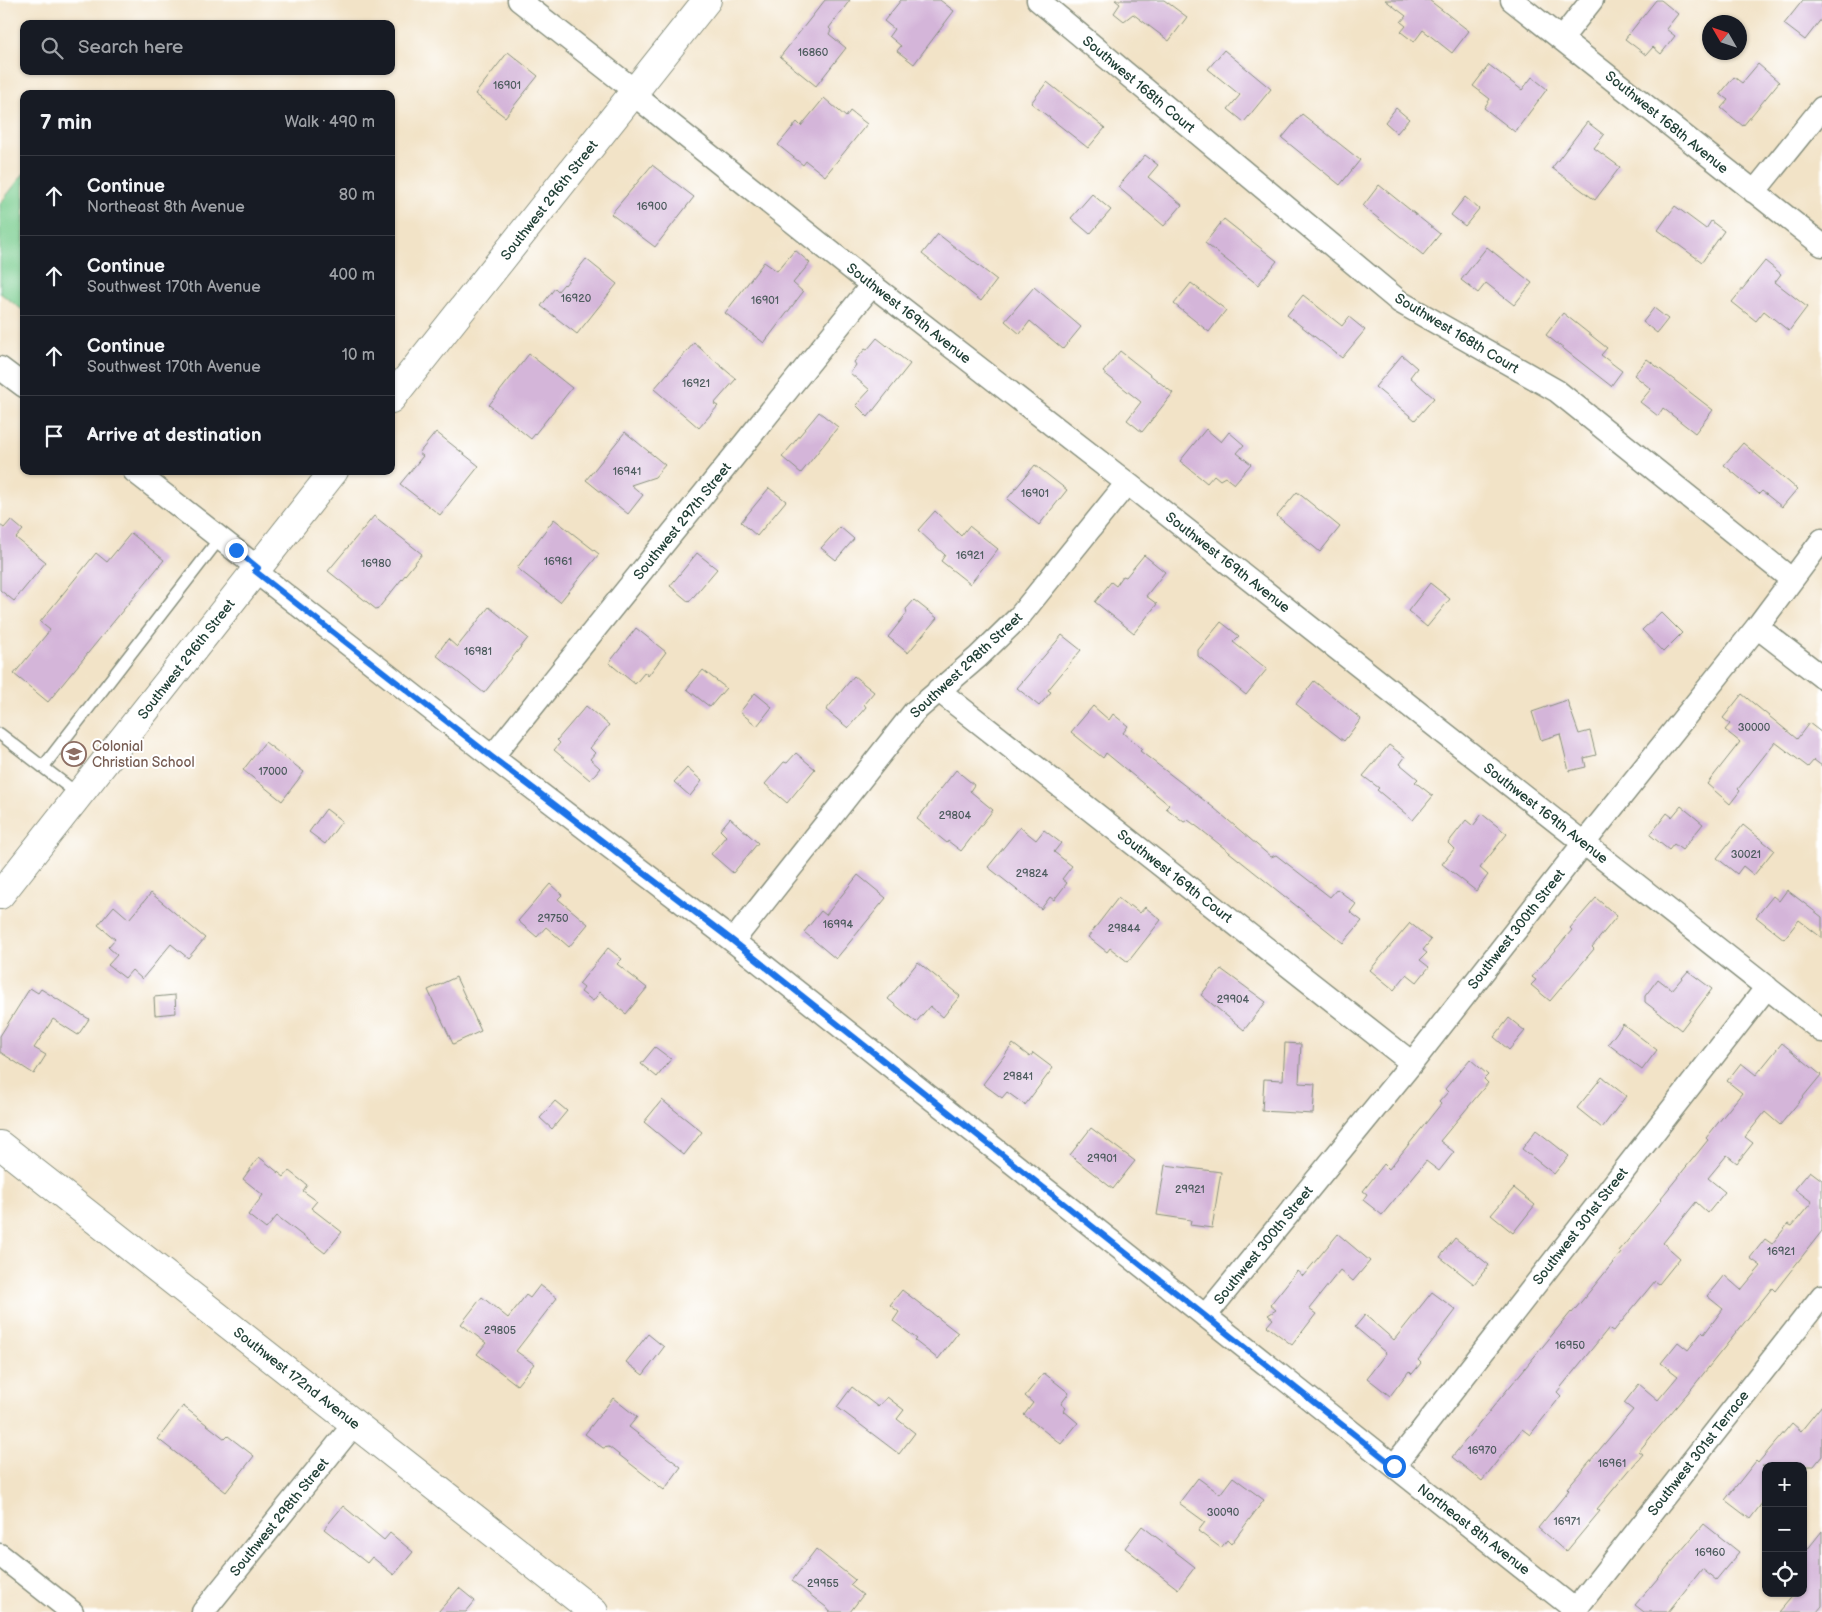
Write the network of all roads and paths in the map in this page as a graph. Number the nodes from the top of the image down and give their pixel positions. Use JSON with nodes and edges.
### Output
{"nodes":[{"id":1,"x":519,"y":0,"type":"edge"},
{"id":2,"x":707,"y":0,"type":"edge"},
{"id":3,"x":1038,"y":0,"type":"edge"},
{"id":4,"x":1512,"y":0,"type":"edge"},
{"id":5,"x":1592,"y":0,"type":"edge"},
{"id":6,"x":1562,"y":38,"type":"junction"},
{"id":7,"x":634,"y":93,"type":"junction"},
{"id":8,"x":1822,"y":108,"type":"edge"},
{"id":9,"x":1754,"y":192,"type":"junction"},
{"id":10,"x":1822,"y":245,"type":"edge"},
{"id":11,"x":872,"y":285,"type":"junction"},
{"id":12,"x":0,"y":368,"type":"edge"},
{"id":13,"x":20,"y":383,"type":"edge"},
{"id":14,"x":395,"y":394,"type":"edge"},
{"id":15,"x":139,"y":475,"type":"edge"},
{"id":16,"x":331,"y":475,"type":"edge"},
{"id":17,"x":1128,"y":483,"type":"junction"},
{"id":18,"x":220,"y":538,"type":"junction"},
{"id":19,"x":1822,"y":540,"type":"edge"},
{"id":20,"x":257,"y":569,"type":"junction"},
{"id":21,"x":1792,"y":579,"type":"junction"},
{"id":22,"x":1757,"y":627,"type":"junction"},
{"id":23,"x":1822,"y":677,"type":"edge"},
{"id":24,"x":938,"y":690,"type":"junction"},
{"id":25,"x":0,"y":734,"type":"edge"},
{"id":26,"x":492,"y":757,"type":"junction"},
{"id":27,"x":43,"y":767,"type":"junction"},
{"id":28,"x":79,"y":795,"type":"junction"},
{"id":29,"x":1584,"y":843,"type":"junction"},
{"id":30,"x":0,"y":895,"type":"edge"},
{"id":31,"x":733,"y":941,"type":"junction"},
{"id":32,"x":1767,"y":987,"type":"junction"},
{"id":33,"x":1822,"y":1031,"type":"edge"},
{"id":34,"x":1412,"y":1063,"type":"junction"},
{"id":35,"x":0,"y":1145,"type":"edge"},
{"id":36,"x":1822,"y":1296,"type":"edge"},
{"id":37,"x":1205,"y":1316,"type":"junction"},
{"id":38,"x":355,"y":1423,"type":"junction"},
{"id":39,"x":1394,"y":1466,"type":"junction"},
{"id":40,"x":0,"y":1555,"type":"edge"},
{"id":41,"x":1576,"y":1611,"type":"edge"},
{"id":42,"x":72,"y":1612,"type":"edge"},
{"id":43,"x":203,"y":1612,"type":"edge"},
{"id":44,"x":594,"y":1612,"type":"edge"}],
"edges":[{"from":1,"to":7,"type":"street","name":"Southwest 169th Avenue"},
{"from":2,"to":7,"type":"street","name":"Southwest 296th Street"},
{"from":3,"to":21,"type":"street","name":"Southwest 168th Court"},
{"from":4,"to":6,"type":"street","name":"Southwest 168th Avenue"},
{"from":5,"to":6,"type":"street"},
{"from":6,"to":9,"type":"street","name":"Southwest 168th Avenue"},
{"from":7,"to":11,"type":"street","name":"Southwest 169th Avenue"},
{"from":7,"to":14,"type":"street","name":"Southwest 296th Street"},
{"from":8,"to":9,"type":"street"},
{"from":9,"to":10,"type":"street","name":"Southwest 168th Avenue"},
{"from":11,"to":17,"type":"street","name":"Southwest 169th Avenue"},
{"from":11,"to":26,"type":"street","name":"Southwest 297th Street"},
{"from":12,"to":13,"type":"street"},
{"from":15,"to":18,"type":"street","name":"Northeast 8th Avenue"},
{"from":16,"to":20,"type":"street","name":"Southwest 296th Street"},
{"from":17,"to":24,"type":"street","name":"Southwest 298th Street"},
{"from":17,"to":29,"type":"street","name":"Southwest 169th Avenue"},
{"from":18,"to":20,"type":"street","name":"Northeast 8th Avenue"},
{"from":18,"to":27,"type":"lane"},
{"from":19,"to":21,"type":"street","name":"Southwest 300th Street"},
{"from":20,"to":26,"type":"street","name":"Northeast 8th Avenue"},
{"from":20,"to":28,"type":"street","name":"Southwest 296th Street"},
{"from":21,"to":22,"type":"street","name":"Southwest 300th Street"},
{"from":22,"to":23,"type":"street"},
{"from":22,"to":29,"type":"street","name":"Southwest 300th Street"},
{"from":24,"to":31,"type":"street","name":"Southwest 298th Street"},
{"from":24,"to":34,"type":"street","name":"Southwest 169th Court"},
{"from":25,"to":27,"type":"lane"},
{"from":26,"to":31,"type":"street","name":"Northeast 8th Avenue"},
{"from":27,"to":28,"type":"lane"},
{"from":28,"to":30,"type":"street","name":"Southwest 296th Street"},
{"from":29,"to":32,"type":"street","name":"Southwest 169th Avenue"},
{"from":29,"to":34,"type":"street","name":"Southwest 300th Street"},
{"from":31,"to":37,"type":"street","name":"Northeast 8th Avenue"},
{"from":32,"to":33,"type":"street","name":"Southwest 169th Avenue"},
{"from":32,"to":39,"type":"street","name":"Southwest 301st Street"},
{"from":34,"to":37,"type":"street","name":"Southwest 300th Street"},
{"from":35,"to":38,"type":"street","name":"Southwest 172nd Avenue"},
{"from":36,"to":41,"type":"street","name":"Southwest 301st Terrace"},
{"from":37,"to":39,"type":"street","name":"Northeast 8th Avenue"},
{"from":38,"to":43,"type":"street","name":"Southwest 298th Street"},
{"from":38,"to":44,"type":"street","name":"Southwest 172nd Avenue"},
{"from":39,"to":41,"type":"street","name":"Northeast 8th Avenue"},
{"from":40,"to":42,"type":"street"}]}
